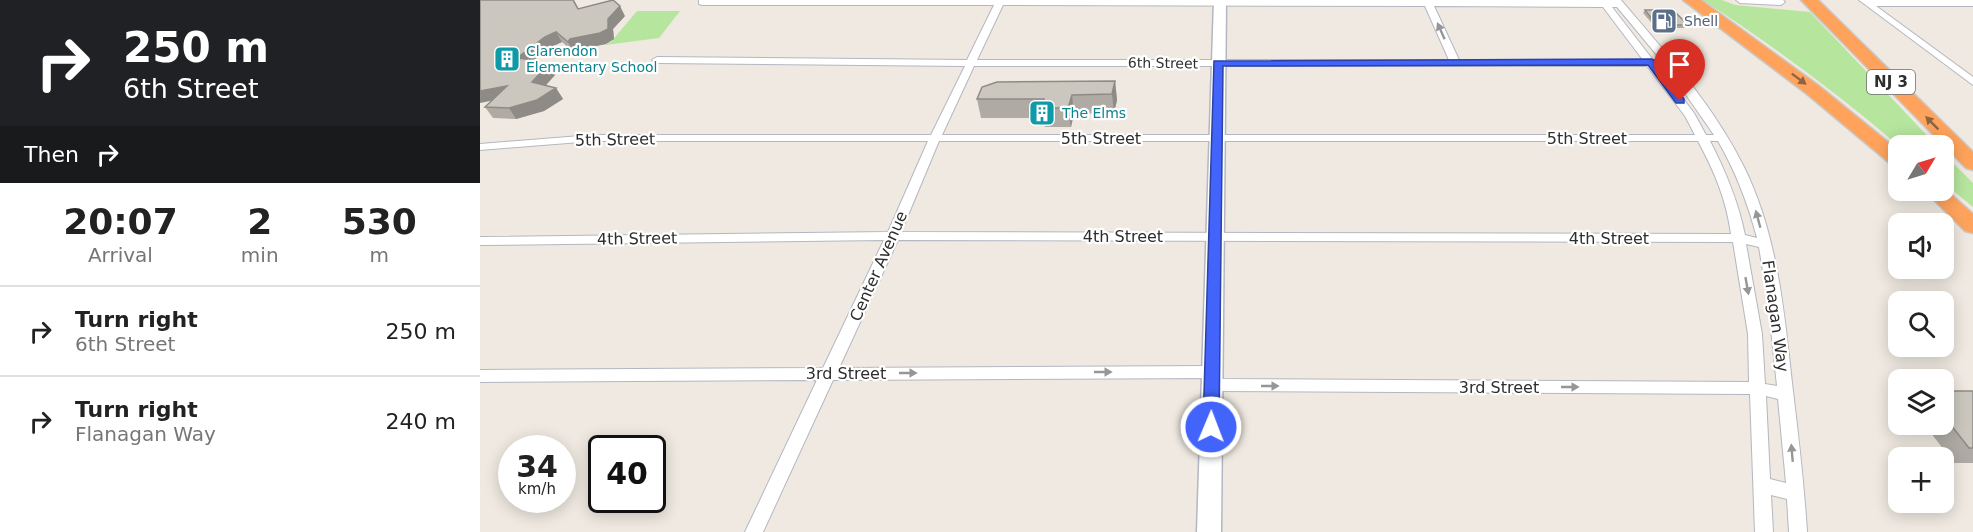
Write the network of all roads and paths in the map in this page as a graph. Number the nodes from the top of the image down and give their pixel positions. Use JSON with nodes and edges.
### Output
{"nodes":[{"id":1,"x":1690,"y":0,"type":"edge"},
{"id":2,"x":1740,"y":0,"type":"edge"},
{"id":3,"x":1809,"y":0,"type":"edge"},
{"id":4,"x":1865,"y":1,"type":"edge"},
{"id":5,"x":1000,"y":2,"type":"edge"},
{"id":6,"x":1220,"y":2,"type":"edge"},
{"id":7,"x":1428,"y":2,"type":"edge"},
{"id":8,"x":1604,"y":2,"type":"edge"},
{"id":9,"x":1618,"y":2,"type":"edge"},
{"id":10,"x":1781,"y":2,"type":"dead end"},
{"id":11,"x":702,"y":3,"type":"dead end"},
{"id":12,"x":1973,"y":3,"type":"edge"},
{"id":13,"x":1627,"y":32,"type":"junction"},
{"id":14,"x":1643,"y":32,"type":"junction"},
{"id":15,"x":657,"y":60,"type":"dead end"},
{"id":16,"x":1651,"y":62,"type":"junction"},
{"id":17,"x":971,"y":63,"type":"junction"},
{"id":18,"x":1218,"y":63,"type":"junction"},
{"id":19,"x":1455,"y":63,"type":"junction"},
{"id":20,"x":1670,"y":63,"type":"junction"},
{"id":21,"x":1973,"y":82,"type":"edge"},
{"id":22,"x":1680,"y":101,"type":"junction"},
{"id":23,"x":1698,"y":101,"type":"junction"},
{"id":24,"x":934,"y":138,"type":"junction"},
{"id":25,"x":1704,"y":138,"type":"junction"},
{"id":26,"x":1722,"y":138,"type":"junction"},
{"id":27,"x":1216,"y":139,"type":"junction"},
{"id":28,"x":480,"y":147,"type":"edge"},
{"id":29,"x":1888,"y":151,"type":"edge"},
{"id":30,"x":1973,"y":164,"type":"edge"},
{"id":31,"x":1725,"y":184,"type":"junction"},
{"id":32,"x":1746,"y":186,"type":"junction"},
{"id":33,"x":1946,"y":201,"type":"edge"},
{"id":34,"x":1973,"y":226,"type":"edge"},
{"id":35,"x":893,"y":236,"type":"junction"},
{"id":36,"x":1215,"y":236,"type":"junction"},
{"id":37,"x":1738,"y":238,"type":"junction"},
{"id":38,"x":480,"y":240,"type":"edge"},
{"id":39,"x":1765,"y":244,"type":"junction"},
{"id":40,"x":829,"y":373,"type":"junction"},
{"id":41,"x":480,"y":376,"type":"edge"},
{"id":42,"x":1212,"y":379,"type":"junction"},
{"id":43,"x":1757,"y":388,"type":"junction"},
{"id":44,"x":1786,"y":394,"type":"junction"},
{"id":45,"x":1763,"y":484,"type":"junction"},
{"id":46,"x":1795,"y":493,"type":"junction"},
{"id":47,"x":754,"y":532,"type":"edge"},
{"id":48,"x":1209,"y":532,"type":"edge"},
{"id":49,"x":1764,"y":532,"type":"edge"},
{"id":50,"x":1798,"y":532,"type":"edge"}],
"edges":[{"from":1,"to":29,"type":"highway","one_way":true},
{"from":2,"to":10,"type":"street"},
{"from":30,"to":3,"type":"highway","number":"NJ 3","one_way":true},
{"from":4,"to":12,"type":"street"},
{"from":4,"to":21,"type":"street"},
{"from":5,"to":6,"type":"street"},
{"from":5,"to":11,"type":"street"},
{"from":5,"to":17,"type":"street","name":"Center Avenue"},
{"from":6,"to":7,"type":"street"},
{"from":6,"to":18,"type":"street"},
{"from":7,"to":8,"type":"street"},
{"from":19,"to":7,"type":"street","one_way":true},
{"from":8,"to":9,"type":"street"},
{"from":8,"to":13,"type":"street","name":"Flanagan Way"},
{"from":9,"to":14,"type":"street","name":"Flanagan Way"},
{"from":13,"to":14,"type":"street"},
{"from":13,"to":16,"type":"street","name":"Flanagan Way"},
{"from":14,"to":20,"type":"street","name":"Flanagan Way"},
{"from":15,"to":17,"type":"street","name":"6th Street"},
{"from":16,"to":19,"type":"street","name":"6th Street"},
{"from":16,"to":20,"type":"street","name":"6th Street"},
{"from":16,"to":22,"type":"street","name":"Flanagan Way"},
{"from":17,"to":18,"type":"street","name":"6th Street"},
{"from":17,"to":24,"type":"street","name":"Center Avenue"},
{"from":18,"to":19,"type":"street","name":"6th Street"},
{"from":18,"to":27,"type":"street"},
{"from":20,"to":23,"type":"street","name":"Flanagan Way"},
{"from":22,"to":23,"type":"street"},
{"from":22,"to":25,"type":"street","name":"Flanagan Way"},
{"from":23,"to":26,"type":"street","name":"Flanagan Way"},
{"from":24,"to":27,"type":"street","name":"5th Street"},
{"from":24,"to":28,"type":"street","name":"5th Street"},
{"from":24,"to":35,"type":"street","name":"Center Avenue"},
{"from":25,"to":26,"type":"street","name":"5th Street"},
{"from":25,"to":27,"type":"street","name":"5th Street"},
{"from":25,"to":31,"type":"street","name":"Flanagan Way"},
{"from":26,"to":32,"type":"street","name":"Flanagan Way"},
{"from":27,"to":36,"type":"street"},
{"from":31,"to":32,"type":"street"},
{"from":31,"to":37,"type":"street","name":"Flanagan Way"},
{"from":39,"to":32,"type":"street","name":"Flanagan Way","one_way":true},
{"from":33,"to":34,"type":"highway"},
{"from":35,"to":36,"type":"street","name":"4th Street"},
{"from":35,"to":38,"type":"street","name":"4th Street"},
{"from":35,"to":40,"type":"street","name":"Center Avenue"},
{"from":36,"to":37,"type":"street","name":"4th Street"},
{"from":36,"to":42,"type":"street"},
{"from":37,"to":39,"type":"street","name":"4th Street"},
{"from":37,"to":43,"type":"street","name":"Flanagan Way","one_way":true},
{"from":39,"to":44,"type":"street","name":"Flanagan Way"},
{"from":40,"to":41,"type":"street","name":"3rd Street"},
{"from":40,"to":42,"type":"street","name":"3rd Street","one_way":true},
{"from":40,"to":47,"type":"street","name":"Center Avenue"},
{"from":42,"to":43,"type":"street","name":"3rd Street","one_way":true},
{"from":42,"to":48,"type":"street"},
{"from":43,"to":44,"type":"street","name":"3rd Street"},
{"from":43,"to":45,"type":"street","name":"Flanagan Way"},
{"from":46,"to":44,"type":"street","name":"Flanagan Way","one_way":true},
{"from":45,"to":46,"type":"street"},
{"from":45,"to":49,"type":"street","name":"Flanagan Way"},
{"from":46,"to":50,"type":"street","name":"Flanagan Way"}]}
